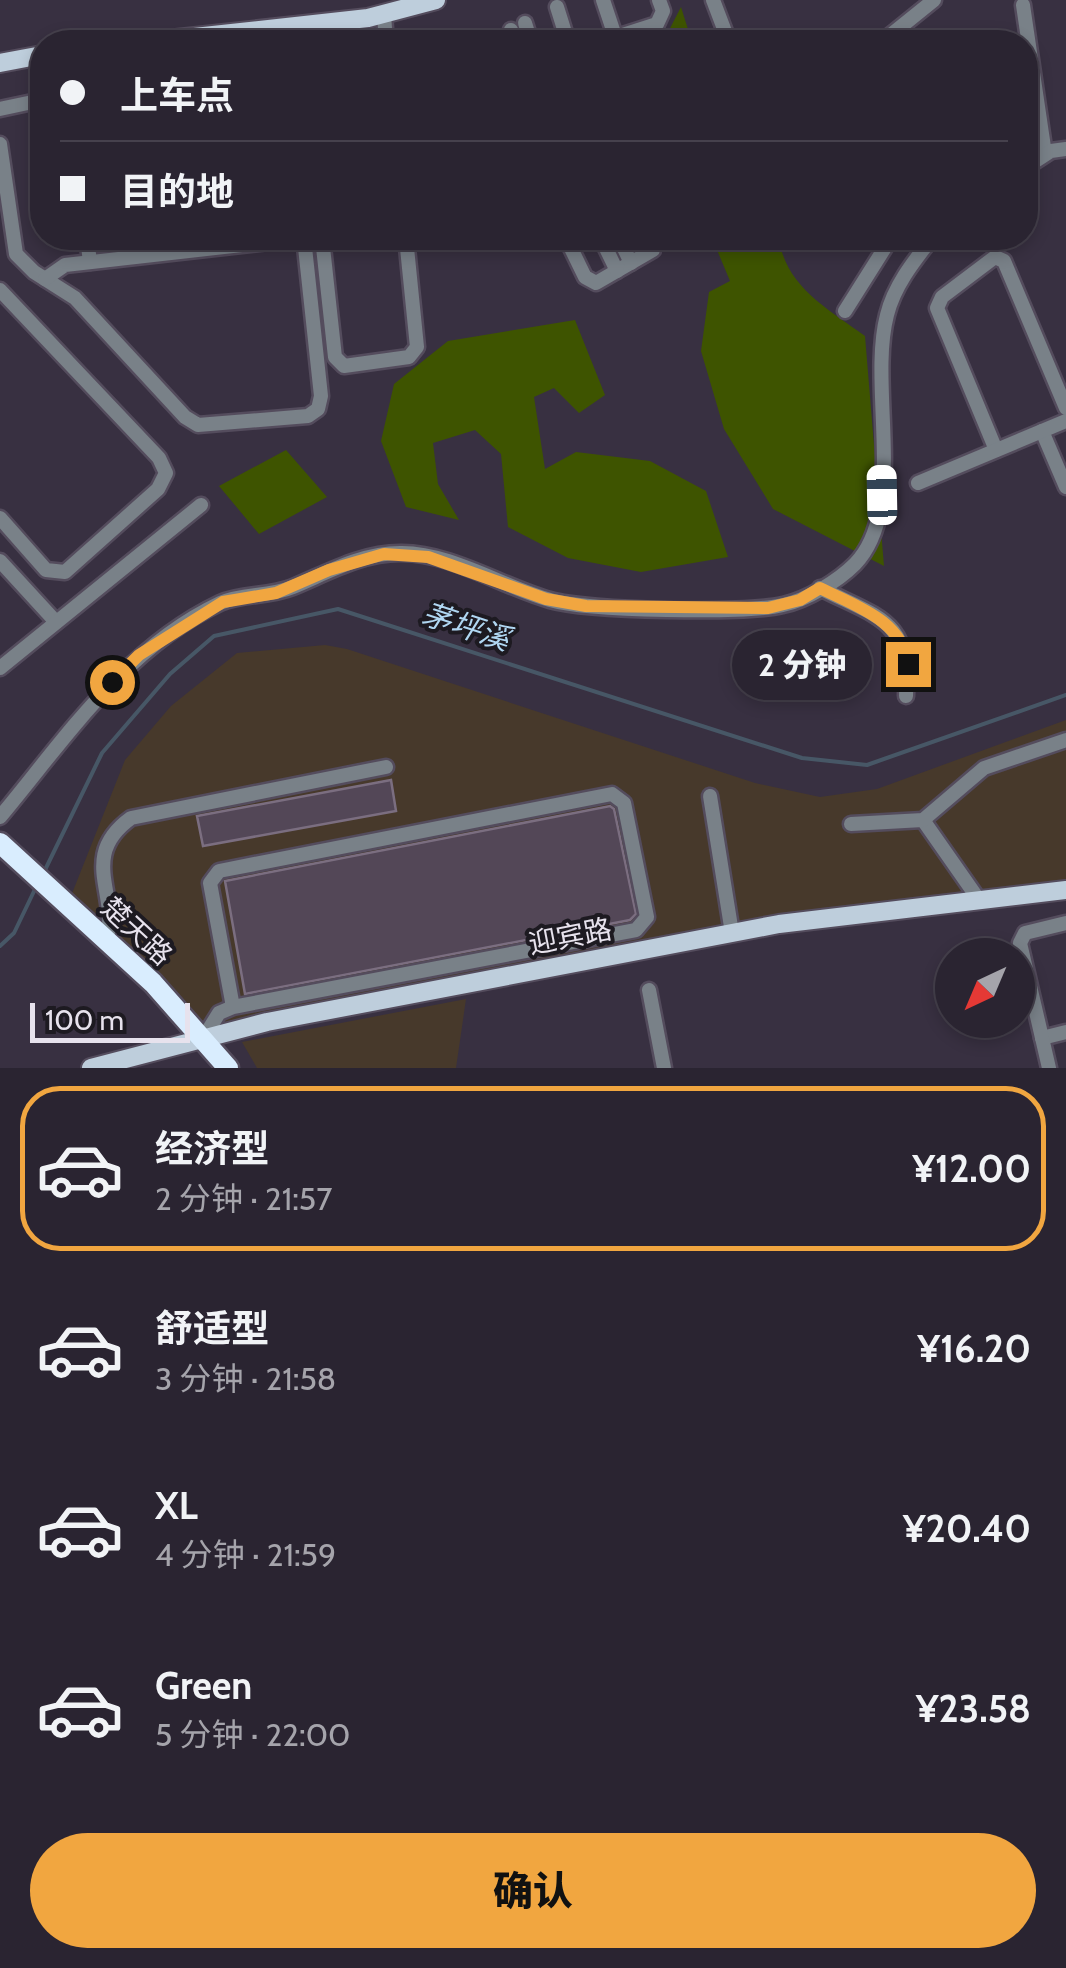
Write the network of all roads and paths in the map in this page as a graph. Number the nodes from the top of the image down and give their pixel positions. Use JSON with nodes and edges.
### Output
{"nodes":[{"id":1,"x":436,"y":0,"type":"edge"},
{"id":2,"x":603,"y":0,"type":"edge"},
{"id":3,"x":659,"y":0,"type":"edge"},
{"id":4,"x":713,"y":0,"type":"edge"},
{"id":5,"x":934,"y":0,"type":"edge"},
{"id":6,"x":1022,"y":4,"type":"dead end"},
{"id":7,"x":558,"y":7,"type":"dead end"},
{"id":8,"x":384,"y":15,"type":"junction"},
{"id":9,"x":647,"y":27,"type":"junction"},
{"id":10,"x":253,"y":30,"type":"edge"},
{"id":11,"x":385,"y":30,"type":"edge"},
{"id":12,"x":565,"y":30,"type":"edge"},
{"id":13,"x":609,"y":30,"type":"edge"},
{"id":14,"x":639,"y":30,"type":"edge"},
{"id":15,"x":648,"y":30,"type":"edge"},
{"id":16,"x":724,"y":30,"type":"edge"},
{"id":17,"x":897,"y":30,"type":"edge"},
{"id":18,"x":1026,"y":30,"type":"edge"},
{"id":19,"x":30,"y":57,"type":"edge"},
{"id":20,"x":0,"y":63,"type":"edge"},
{"id":21,"x":30,"y":103,"type":"edge"},
{"id":22,"x":1038,"y":108,"type":"edge"},
{"id":23,"x":0,"y":110,"type":"edge"},
{"id":24,"x":0,"y":144,"type":"edge"},
{"id":25,"x":1066,"y":149,"type":"edge"},
{"id":26,"x":1045,"y":154,"type":"junction"},
{"id":27,"x":1038,"y":159,"type":"edge"},
{"id":28,"x":88,"y":250,"type":"edge"},
{"id":29,"x":169,"y":250,"type":"edge"},
{"id":30,"x":305,"y":250,"type":"edge"},
{"id":31,"x":323,"y":250,"type":"edge"},
{"id":32,"x":407,"y":250,"type":"edge"},
{"id":33,"x":572,"y":250,"type":"edge"},
{"id":34,"x":611,"y":250,"type":"edge"},
{"id":35,"x":620,"y":250,"type":"edge"},
{"id":36,"x":653,"y":250,"type":"edge"},
{"id":37,"x":883,"y":250,"type":"edge"},
{"id":38,"x":924,"y":250,"type":"edge"},
{"id":39,"x":90,"y":262,"type":"junction"},
{"id":40,"x":624,"y":267,"type":"junction"},
{"id":41,"x":45,"y":278,"type":"junction"},
{"id":42,"x":0,"y":290,"type":"edge"},
{"id":43,"x":845,"y":311,"type":"dead end"},
{"id":44,"x":1066,"y":408,"type":"edge"},
{"id":45,"x":1066,"y":421,"type":"edge"},
{"id":46,"x":1042,"y":431,"type":"junction"},
{"id":47,"x":996,"y":450,"type":"junction"},
{"id":48,"x":918,"y":483,"type":"dead end"},
{"id":49,"x":1066,"y":487,"type":"edge"},
{"id":50,"x":201,"y":506,"type":"dead end"},
{"id":51,"x":0,"y":518,"type":"edge"},
{"id":52,"x":0,"y":561,"type":"edge"},
{"id":53,"x":820,"y":588,"type":"junction"},
{"id":54,"x":56,"y":622,"type":"junction"},
{"id":55,"x":0,"y":668,"type":"edge"},
{"id":56,"x":906,"y":696,"type":"dead end"},
{"id":57,"x":1066,"y":740,"type":"edge"},
{"id":58,"x":386,"y":767,"type":"dead end"},
{"id":59,"x":710,"y":796,"type":"dead end"},
{"id":60,"x":0,"y":817,"type":"edge"},
{"id":61,"x":923,"y":820,"type":"junction"},
{"id":62,"x":851,"y":824,"type":"dead end"},
{"id":63,"x":3,"y":846,"type":"edge"},
{"id":64,"x":1066,"y":890,"type":"edge"},
{"id":65,"x":979,"y":900,"type":"junction"},
{"id":66,"x":1066,"y":923,"type":"edge"},
{"id":67,"x":732,"y":933,"type":"junction"},
{"id":68,"x":106,"y":940,"type":"junction"},
{"id":69,"x":649,"y":990,"type":"dead end"},
{"id":70,"x":233,"y":1007,"type":"junction"},
{"id":71,"x":1066,"y":1032,"type":"edge"},
{"id":72,"x":204,"y":1037,"type":"junction"},
{"id":73,"x":1042,"y":1038,"type":"junction"},
{"id":74,"x":90,"y":1068,"type":"edge"},
{"id":75,"x":228,"y":1068,"type":"edge"},
{"id":76,"x":664,"y":1068,"type":"edge"},
{"id":77,"x":1049,"y":1068,"type":"edge"}],
"edges":[{"from":1,"to":8,"type":"main road"},
{"from":2,"to":13,"type":"street"},
{"from":3,"to":9,"type":"street"},
{"from":4,"to":16,"type":"street"},
{"from":5,"to":17,"type":"street"},
{"from":6,"to":18,"type":"street"},
{"from":7,"to":12,"type":"street"},
{"from":8,"to":10,"type":"main road"},
{"from":8,"to":11,"type":"street"},
{"from":9,"to":14,"type":"street"},
{"from":9,"to":15,"type":"street"},
{"from":19,"to":20,"type":"main road"},
{"from":21,"to":23,"type":"street"},
{"from":22,"to":26,"type":"street"},
{"from":24,"to":41,"type":"street"},
{"from":25,"to":26,"type":"street"},
{"from":26,"to":27,"type":"street"},
{"from":28,"to":39,"type":"street"},
{"from":29,"to":39,"type":"street"},
{"from":30,"to":41,"type":"street"},
{"from":31,"to":32,"type":"street"},
{"from":33,"to":40,"type":"street"},
{"from":34,"to":40,"type":"street"},
{"from":35,"to":40,"type":"street"},
{"from":36,"to":40,"type":"street"},
{"from":37,"to":43,"type":"street"},
{"from":38,"to":53,"type":"street"},
{"from":39,"to":41,"type":"street"},
{"from":42,"to":51,"type":"street"},
{"from":44,"to":47,"type":"street"},
{"from":45,"to":46,"type":"street"},
{"from":46,"to":47,"type":"street"},
{"from":46,"to":49,"type":"street"},
{"from":47,"to":48,"type":"street"},
{"from":50,"to":54,"type":"street"},
{"from":52,"to":54,"type":"street"},
{"from":53,"to":56,"type":"street"},
{"from":53,"to":60,"type":"street"},
{"from":54,"to":55,"type":"street"},
{"from":57,"to":61,"type":"street"},
{"from":58,"to":68,"type":"street"},
{"from":59,"to":67,"type":"street"},
{"from":61,"to":62,"type":"street"},
{"from":61,"to":65,"type":"street"},
{"from":63,"to":68,"type":"highway","name":"楚天路"},
{"from":64,"to":65,"type":"main road","name":"迎宾路"},
{"from":65,"to":67,"type":"main road","name":"迎宾路"},
{"from":66,"to":73,"type":"street"},
{"from":67,"to":72,"type":"main road","name":"迎宾路"},
{"from":68,"to":72,"type":"highway","name":"楚天路"},
{"from":69,"to":76,"type":"street"},
{"from":70,"to":70,"type":"street"},
{"from":70,"to":72,"type":"street"},
{"from":71,"to":73,"type":"street"},
{"from":72,"to":74,"type":"main road","name":"迎宾路"},
{"from":72,"to":75,"type":"highway","name":"楚天路"},
{"from":73,"to":77,"type":"street"}]}
